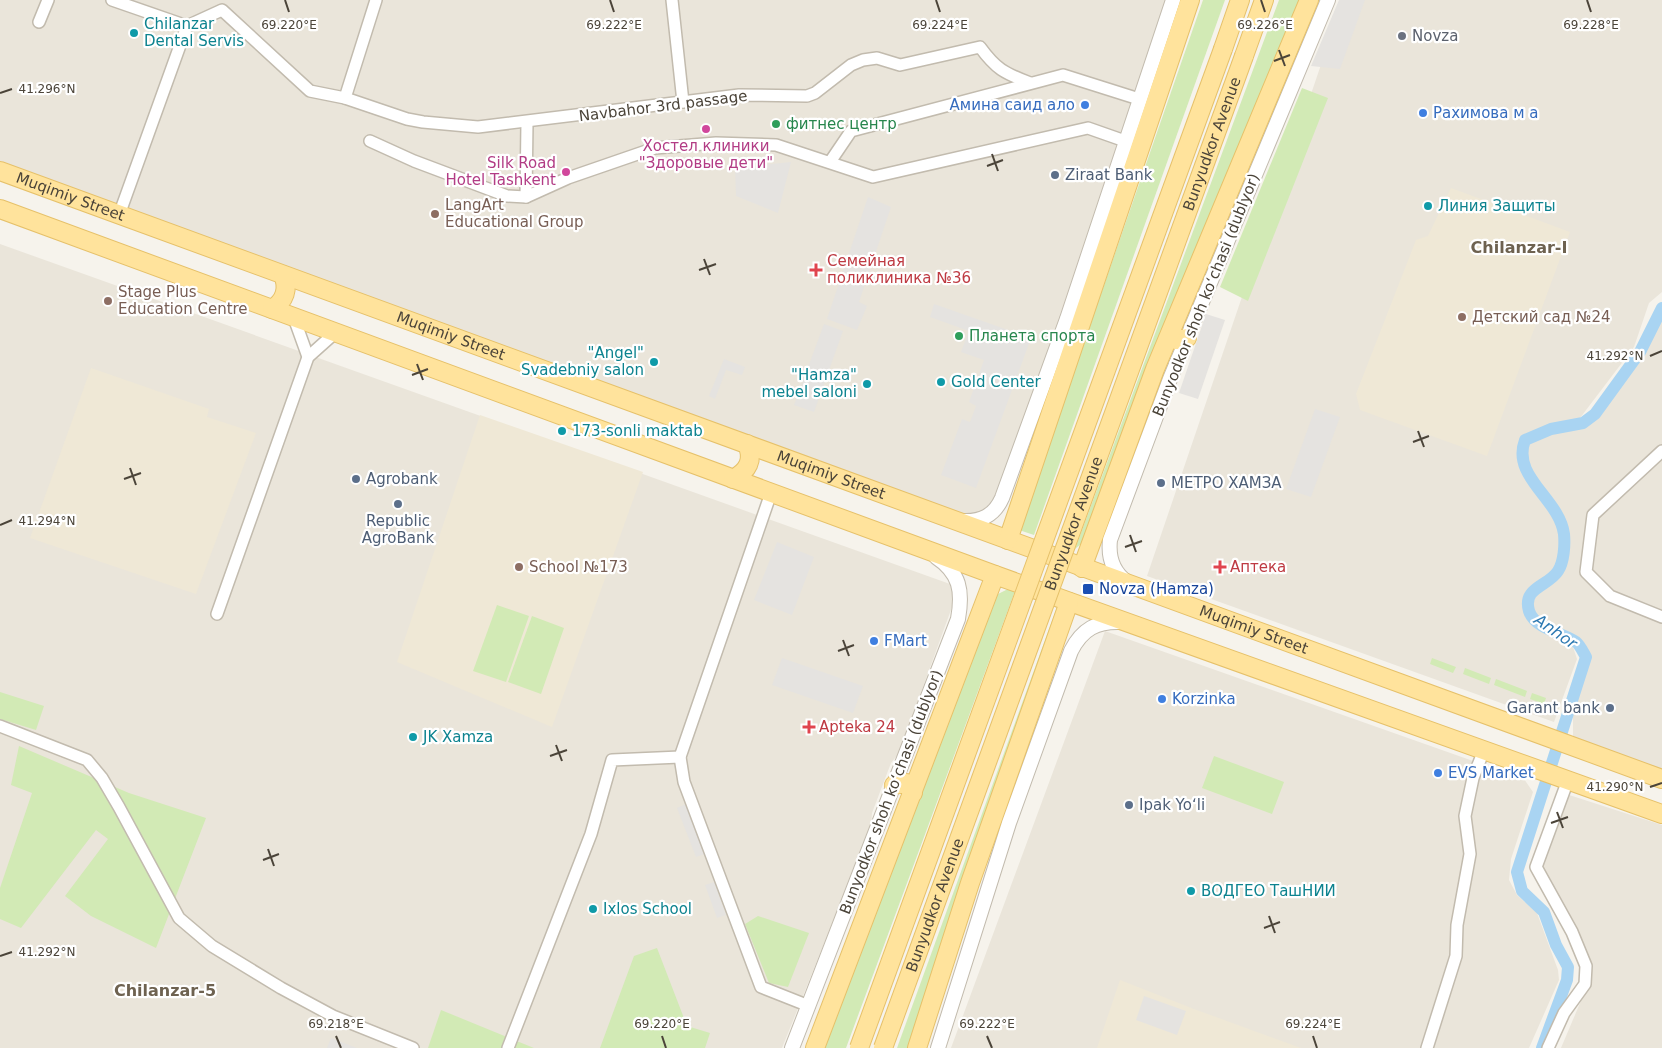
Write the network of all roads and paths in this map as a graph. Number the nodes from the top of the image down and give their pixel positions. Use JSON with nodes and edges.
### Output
{"nodes":[{"id":1,"x":48,"y":0,"type":"edge"},
{"id":2,"x":112,"y":0,"type":"edge"},
{"id":3,"x":376,"y":0,"type":"edge"},
{"id":4,"x":672,"y":0,"type":"edge"},
{"id":5,"x":1173,"y":0,"type":"edge"},
{"id":6,"x":1190,"y":0,"type":"edge"},
{"id":7,"x":1240,"y":0,"type":"edge"},
{"id":8,"x":1264,"y":0,"type":"edge"},
{"id":9,"x":1309,"y":0,"type":"edge"},
{"id":10,"x":1328,"y":0,"type":"edge"},
{"id":11,"x":224,"y":5,"type":"edge"},
{"id":12,"x":39,"y":22,"type":"dead end"},
{"id":13,"x":188,"y":26,"type":"junction"},
{"id":14,"x":1030,"y":84,"type":"junction"},
{"id":15,"x":345,"y":98,"type":"junction"},
{"id":16,"x":1139,"y":99,"type":"junction"},
{"id":17,"x":683,"y":102,"type":"junction"},
{"id":18,"x":527,"y":122,"type":"junction"},
{"id":19,"x":1125,"y":141,"type":"junction"},
{"id":20,"x":370,"y":142,"type":"dead end"},
{"id":21,"x":830,"y":162,"type":"junction"},
{"id":22,"x":0,"y":171,"type":"edge"},
{"id":23,"x":526,"y":197,"type":"junction"},
{"id":24,"x":0,"y":209,"type":"edge"},
{"id":25,"x":119,"y":215,"type":"junction"},
{"id":26,"x":283,"y":275,"type":"junction"},
{"id":27,"x":272,"y":309,"type":"junction"},
{"id":28,"x":294,"y":318,"type":"junction"},
{"id":29,"x":336,"y":332,"type":"junction"},
{"id":30,"x":1179,"y":335,"type":"junction"},
{"id":31,"x":308,"y":357,"type":"junction"},
{"id":32,"x":747,"y":444,"type":"junction"},
{"id":33,"x":1662,"y":451,"type":"edge"},
{"id":34,"x":733,"y":479,"type":"junction"},
{"id":35,"x":771,"y":493,"type":"junction"},
{"id":36,"x":948,"y":518,"type":"junction"},
{"id":37,"x":1008,"y":540,"type":"junction"},
{"id":38,"x":922,"y":548,"type":"junction"},
{"id":39,"x":1082,"y":568,"type":"junction"},
{"id":40,"x":995,"y":576,"type":"junction"},
{"id":41,"x":1134,"y":587,"type":"junction"},
{"id":42,"x":1069,"y":602,"type":"junction"},
{"id":43,"x":217,"y":614,"type":"dead end"},
{"id":44,"x":1662,"y":617,"type":"edge"},
{"id":45,"x":1132,"y":624,"type":"junction"},
{"id":46,"x":0,"y":726,"type":"edge"},
{"id":47,"x":1484,"y":750,"type":"junction"},
{"id":48,"x":680,"y":757,"type":"junction"},
{"id":49,"x":1565,"y":779,"type":"junction"},
{"id":50,"x":1662,"y":779,"type":"edge"},
{"id":51,"x":894,"y":785,"type":"junction"},
{"id":52,"x":913,"y":793,"type":"junction"},
{"id":53,"x":1662,"y":814,"type":"edge"},
{"id":54,"x":809,"y":1006,"type":"junction"},
{"id":55,"x":413,"y":1048,"type":"edge"},
{"id":56,"x":508,"y":1048,"type":"edge"},
{"id":57,"x":792,"y":1048,"type":"edge"},
{"id":58,"x":815,"y":1048,"type":"edge"},
{"id":59,"x":859,"y":1048,"type":"edge"},
{"id":60,"x":883,"y":1048,"type":"edge"},
{"id":61,"x":918,"y":1048,"type":"edge"},
{"id":62,"x":938,"y":1048,"type":"edge"},
{"id":63,"x":1427,"y":1048,"type":"edge"},
{"id":64,"x":1548,"y":1048,"type":"edge"}],
"edges":[{"from":1,"to":12,"type":"street"},
{"from":2,"to":13,"type":"street"},
{"from":3,"to":15,"type":"street"},
{"from":4,"to":17,"type":"street"},
{"from":5,"to":16,"type":"street"},
{"from":6,"to":37,"type":"main road"},
{"from":7,"to":59,"type":"main road","name":"Bunyudkor Avenue","bridge":true},
{"from":8,"to":60,"type":"main road","name":"Bunyudkor Avenue","bridge":true},
{"from":9,"to":30,"type":"main road"},
{"from":10,"to":30,"type":"street","name":"Bunyodkor shoh koʻchasi (dublyor)"},
{"from":11,"to":13,"type":"street","name":"Navbahor 3rd passage"},
{"from":11,"to":15,"type":"street","name":"Navbahor 3rd passage"},
{"from":13,"to":25,"type":"street"},
{"from":14,"to":16,"type":"street"},
{"from":14,"to":17,"type":"street","name":"Navbahor 3rd passage"},
{"from":14,"to":21,"type":"street"},
{"from":15,"to":18,"type":"street","name":"Navbahor 3rd passage"},
{"from":16,"to":19,"type":"street"},
{"from":17,"to":18,"type":"street","name":"Navbahor 3rd passage"},
{"from":18,"to":23,"type":"street"},
{"from":19,"to":21,"type":"street"},
{"from":19,"to":36,"type":"street"},
{"from":20,"to":23,"type":"street"},
{"from":21,"to":23,"type":"street"},
{"from":22,"to":25,"type":"main road","name":"Muqimiy Street"},
{"from":24,"to":27,"type":"main road"},
{"from":25,"to":26,"type":"main road","name":"Muqimiy Street"},
{"from":26,"to":27,"type":"main road"},
{"from":26,"to":32,"type":"main road","name":"Muqimiy Street"},
{"from":27,"to":28,"type":"main road"},
{"from":28,"to":29,"type":"main road"},
{"from":28,"to":31,"type":"street"},
{"from":29,"to":31,"type":"street"},
{"from":29,"to":34,"type":"main road"},
{"from":30,"to":39,"type":"main road"},
{"from":30,"to":41,"type":"street","name":"Bunyodkor shoh koʻchasi (dublyor)"},
{"from":31,"to":43,"type":"street"},
{"from":32,"to":34,"type":"main road"},
{"from":32,"to":36,"type":"main road","name":"Muqimiy Street"},
{"from":33,"to":44,"type":"street"},
{"from":34,"to":35,"type":"main road"},
{"from":35,"to":38,"type":"main road"},
{"from":35,"to":48,"type":"street"},
{"from":36,"to":37,"type":"main road","name":"Muqimiy Street"},
{"from":37,"to":39,"type":"main road","name":"Muqimiy Street"},
{"from":38,"to":40,"type":"main road"},
{"from":38,"to":51,"type":"street","name":"Bunyodkor shoh koʻchasi (dublyor)"},
{"from":39,"to":41,"type":"main road","name":"Muqimiy Street"},
{"from":40,"to":42,"type":"main road"},
{"from":40,"to":52,"type":"main road"},
{"from":41,"to":50,"type":"main road","name":"Muqimiy Street"},
{"from":42,"to":45,"type":"main road"},
{"from":42,"to":61,"type":"main road"},
{"from":45,"to":47,"type":"main road"},
{"from":45,"to":62,"type":"street"},
{"from":46,"to":55,"type":"street"},
{"from":47,"to":49,"type":"main road"},
{"from":47,"to":63,"type":"street"},
{"from":48,"to":54,"type":"street"},
{"from":48,"to":56,"type":"street"},
{"from":49,"to":53,"type":"main road"},
{"from":49,"to":64,"type":"street"},
{"from":51,"to":52,"type":"main road"},
{"from":51,"to":54,"type":"street","name":"Bunyodkor shoh koʻchasi (dublyor)"},
{"from":52,"to":58,"type":"main road"},
{"from":54,"to":57,"type":"street","name":"Bunyodkor shoh koʻchasi (dublyor)"}]}
